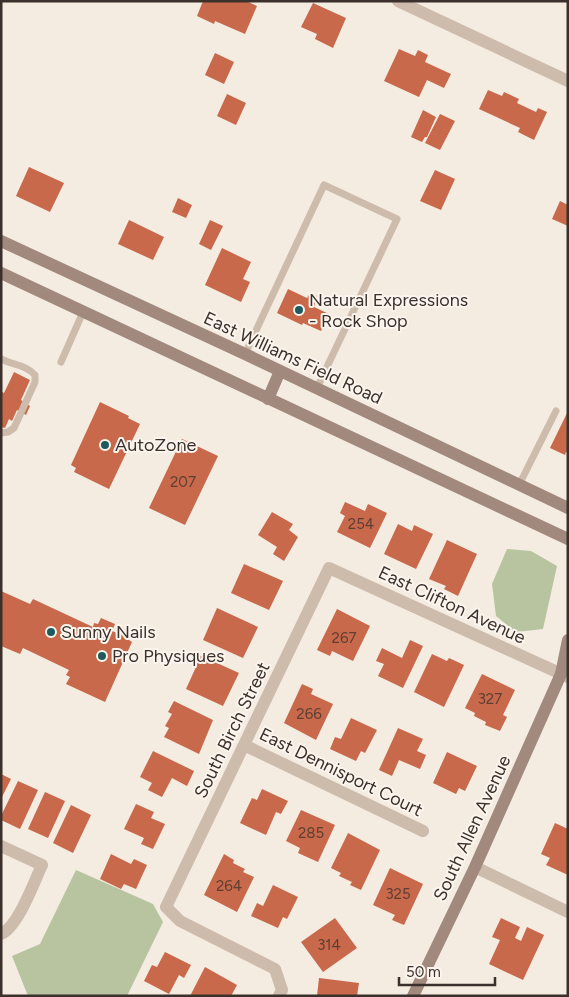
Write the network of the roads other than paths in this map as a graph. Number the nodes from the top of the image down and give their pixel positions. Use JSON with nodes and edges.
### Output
{"nodes":[{"id":1,"x":398,"y":1,"type":"edge"},
{"id":2,"x":568,"y":81,"type":"edge"},
{"id":3,"x":1,"y":241,"type":"edge"},
{"id":4,"x":1,"y":274,"type":"edge"},
{"id":5,"x":83,"y":312,"type":"junction"},
{"id":6,"x":245,"y":354,"type":"junction"},
{"id":7,"x":1,"y":359,"type":"edge"},
{"id":8,"x":60,"y":362,"type":"dead end"},
{"id":9,"x":280,"y":371,"type":"junction"},
{"id":10,"x":317,"y":388,"type":"junction"},
{"id":11,"x":268,"y":399,"type":"junction"},
{"id":12,"x":556,"y":411,"type":"dead end"},
{"id":13,"x":1,"y":433,"type":"edge"},
{"id":14,"x":519,"y":485,"type":"junction"},
{"id":15,"x":568,"y":508,"type":"edge"},
{"id":16,"x":568,"y":539,"type":"edge"},
{"id":17,"x":329,"y":568,"type":"joint"},
{"id":18,"x":568,"y":640,"type":"edge"},
{"id":19,"x":566,"y":673,"type":"edge"},
{"id":20,"x":244,"y":745,"type":"junction"},
{"id":21,"x":423,"y":831,"type":"dead end"},
{"id":22,"x":1,"y":846,"type":"edge"},
{"id":23,"x":474,"y":867,"type":"junction"},
{"id":24,"x":568,"y":912,"type":"edge"},
{"id":25,"x":1,"y":934,"type":"edge"},
{"id":26,"x":280,"y":993,"type":"edge"},
{"id":27,"x":413,"y":996,"type":"edge"}],
"edges":[{"from":1,"to":2,"type":"street"},
{"from":3,"to":6,"type":"main road","name":"East Williams Field Road"},
{"from":4,"to":5,"type":"main road"},
{"from":5,"to":8,"type":"lane"},
{"from":5,"to":11,"type":"main road"},
{"from":6,"to":9,"type":"main road","name":"East Williams Field Road"},
{"from":6,"to":10,"type":"lane"},
{"from":7,"to":13,"type":"lane"},
{"from":9,"to":10,"type":"main road","name":"East Williams Field Road"},
{"from":9,"to":11,"type":"main road"},
{"from":10,"to":14,"type":"main road","name":"East Williams Field Road"},
{"from":11,"to":16,"type":"main road"},
{"from":12,"to":14,"type":"lane"},
{"from":14,"to":15,"type":"main road","name":"East Williams Field Road"},
{"from":17,"to":19,"type":"street","name":"East Clifton Avenue"},
{"from":17,"to":20,"type":"street","name":"South Birch Street"},
{"from":18,"to":19,"type":"main road","name":"South Allen Avenue"},
{"from":19,"to":23,"type":"main road","name":"South Allen Avenue"},
{"from":20,"to":21,"type":"street","name":"East Dennisport Court"},
{"from":20,"to":26,"type":"street","name":"South Birch Street"},
{"from":22,"to":25,"type":"street"},
{"from":23,"to":24,"type":"street"},
{"from":23,"to":27,"type":"main road","name":"South Allen Avenue"}]}
